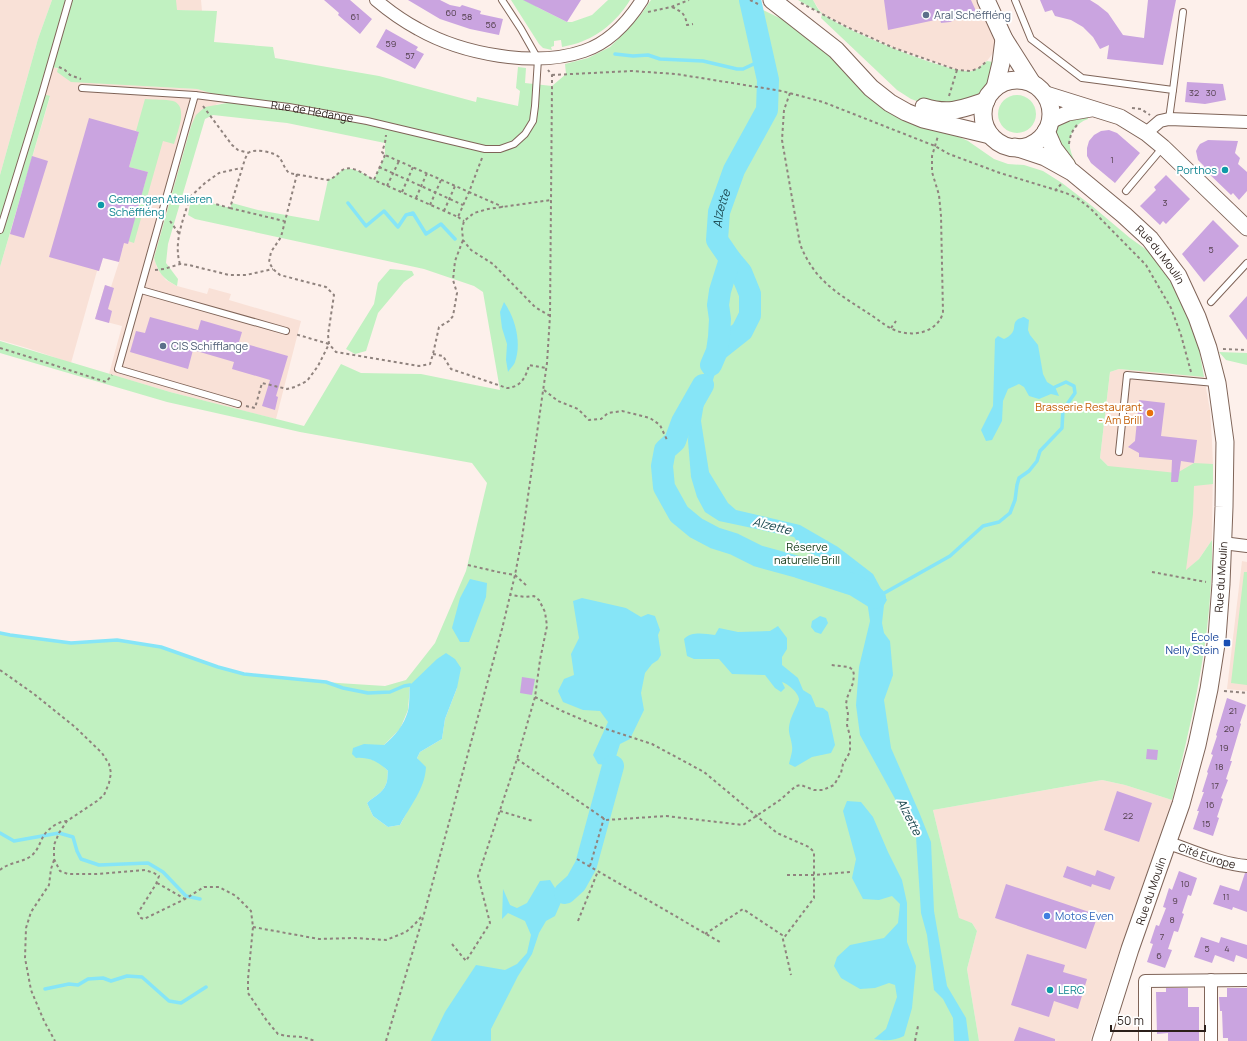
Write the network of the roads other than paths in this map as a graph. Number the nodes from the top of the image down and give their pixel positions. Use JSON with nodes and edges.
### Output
{"nodes":[{"id":1,"x":69,"y":0,"type":"edge"},
{"id":2,"x":376,"y":0,"type":"edge"},
{"id":3,"x":502,"y":0,"type":"edge"},
{"id":4,"x":772,"y":0,"type":"edge"},
{"id":5,"x":779,"y":0,"type":"edge"},
{"id":6,"x":1015,"y":0,"type":"edge"},
{"id":7,"x":988,"y":1,"type":"edge"},
{"id":8,"x":639,"y":5,"type":"edge"},
{"id":9,"x":1183,"y":12,"type":"dead end"},
{"id":10,"x":1004,"y":39,"type":"junction"},
{"id":11,"x":538,"y":59,"type":"junction"},
{"id":12,"x":82,"y":88,"type":"dead end"},
{"id":13,"x":1038,"y":88,"type":"junction"},
{"id":14,"x":1173,"y":90,"type":"junction"},
{"id":15,"x":990,"y":94,"type":"junction"},
{"id":16,"x":195,"y":95,"type":"junction"},
{"id":17,"x":1092,"y":109,"type":"junction"},
{"id":18,"x":1165,"y":120,"type":"junction"},
{"id":19,"x":1247,"y":122,"type":"edge"},
{"id":20,"x":1048,"y":126,"type":"junction"},
{"id":21,"x":1146,"y":132,"type":"junction"},
{"id":22,"x":990,"y":135,"type":"junction"},
{"id":23,"x":1015,"y":147,"type":"junction"},
{"id":24,"x":1163,"y":147,"type":"junction"},
{"id":25,"x":1072,"y":172,"type":"junction"},
{"id":26,"x":1126,"y":191,"type":"dead end"},
{"id":27,"x":1247,"y":228,"type":"edge"},
{"id":28,"x":0,"y":230,"type":"edge"},
{"id":29,"x":1247,"y":263,"type":"edge"},
{"id":30,"x":141,"y":290,"type":"junction"},
{"id":31,"x":1211,"y":302,"type":"dead end"},
{"id":32,"x":286,"y":331,"type":"road end"},
{"id":33,"x":1217,"y":383,"type":"junction"},
{"id":34,"x":238,"y":404,"type":"road end"},
{"id":35,"x":1119,"y":452,"type":"dead end"},
{"id":36,"x":1223,"y":543,"type":"junction"},
{"id":37,"x":1247,"y":546,"type":"edge"},
{"id":38,"x":1168,"y":843,"type":"junction"},
{"id":39,"x":1247,"y":866,"type":"edge"},
{"id":40,"x":1211,"y":980,"type":"junction"},
{"id":41,"x":1247,"y":980,"type":"edge"},
{"id":42,"x":1102,"y":1041,"type":"edge"},
{"id":43,"x":1146,"y":1041,"type":"edge"},
{"id":44,"x":1211,"y":1041,"type":"edge"}],
"edges":[{"from":1,"to":28,"type":"lane"},
{"from":2,"to":11,"type":"street"},
{"from":3,"to":11,"type":"lane"},
{"from":4,"to":22,"type":"main road"},
{"from":5,"to":15,"type":"main road"},
{"from":6,"to":14,"type":"lane"},
{"from":7,"to":10,"type":"main road"},
{"from":8,"to":11,"type":"street"},
{"from":9,"to":14,"type":"lane"},
{"from":10,"to":13,"type":"main road"},
{"from":10,"to":15,"type":"main road"},
{"from":11,"to":16,"type":"lane","name":"Rue de Hédange"},
{"from":12,"to":16,"type":"lane","name":"Rue de Hédange"},
{"from":13,"to":15,"type":"main road"},
{"from":13,"to":17,"type":"street"},
{"from":13,"to":20,"type":"main road"},
{"from":14,"to":18,"type":"lane"},
{"from":15,"to":22,"type":"main road"},
{"from":16,"to":30,"type":"lane"},
{"from":17,"to":20,"type":"street"},
{"from":17,"to":21,"type":"street"},
{"from":18,"to":19,"type":"street"},
{"from":18,"to":21,"type":"street"},
{"from":20,"to":23,"type":"main road"},
{"from":20,"to":25,"type":"main road"},
{"from":21,"to":24,"type":"street"},
{"from":22,"to":23,"type":"main road"},
{"from":23,"to":25,"type":"main road"},
{"from":24,"to":26,"type":"lane"},
{"from":24,"to":27,"type":"street"},
{"from":25,"to":33,"type":"main road","name":"Rue du Moulin"},
{"from":29,"to":31,"type":"lane"},
{"from":30,"to":32,"type":"lane"},
{"from":30,"to":34,"type":"lane"},
{"from":33,"to":35,"type":"lane"},
{"from":33,"to":36,"type":"main road","name":"Rue du Moulin"},
{"from":36,"to":37,"type":"street"},
{"from":36,"to":38,"type":"main road","name":"Rue du Moulin"},
{"from":38,"to":39,"type":"street","name":"Cité Europe"},
{"from":38,"to":42,"type":"main road","name":"Rue du Moulin"},
{"from":40,"to":41,"type":"street"},
{"from":40,"to":43,"type":"street"},
{"from":40,"to":44,"type":"street"}]}
